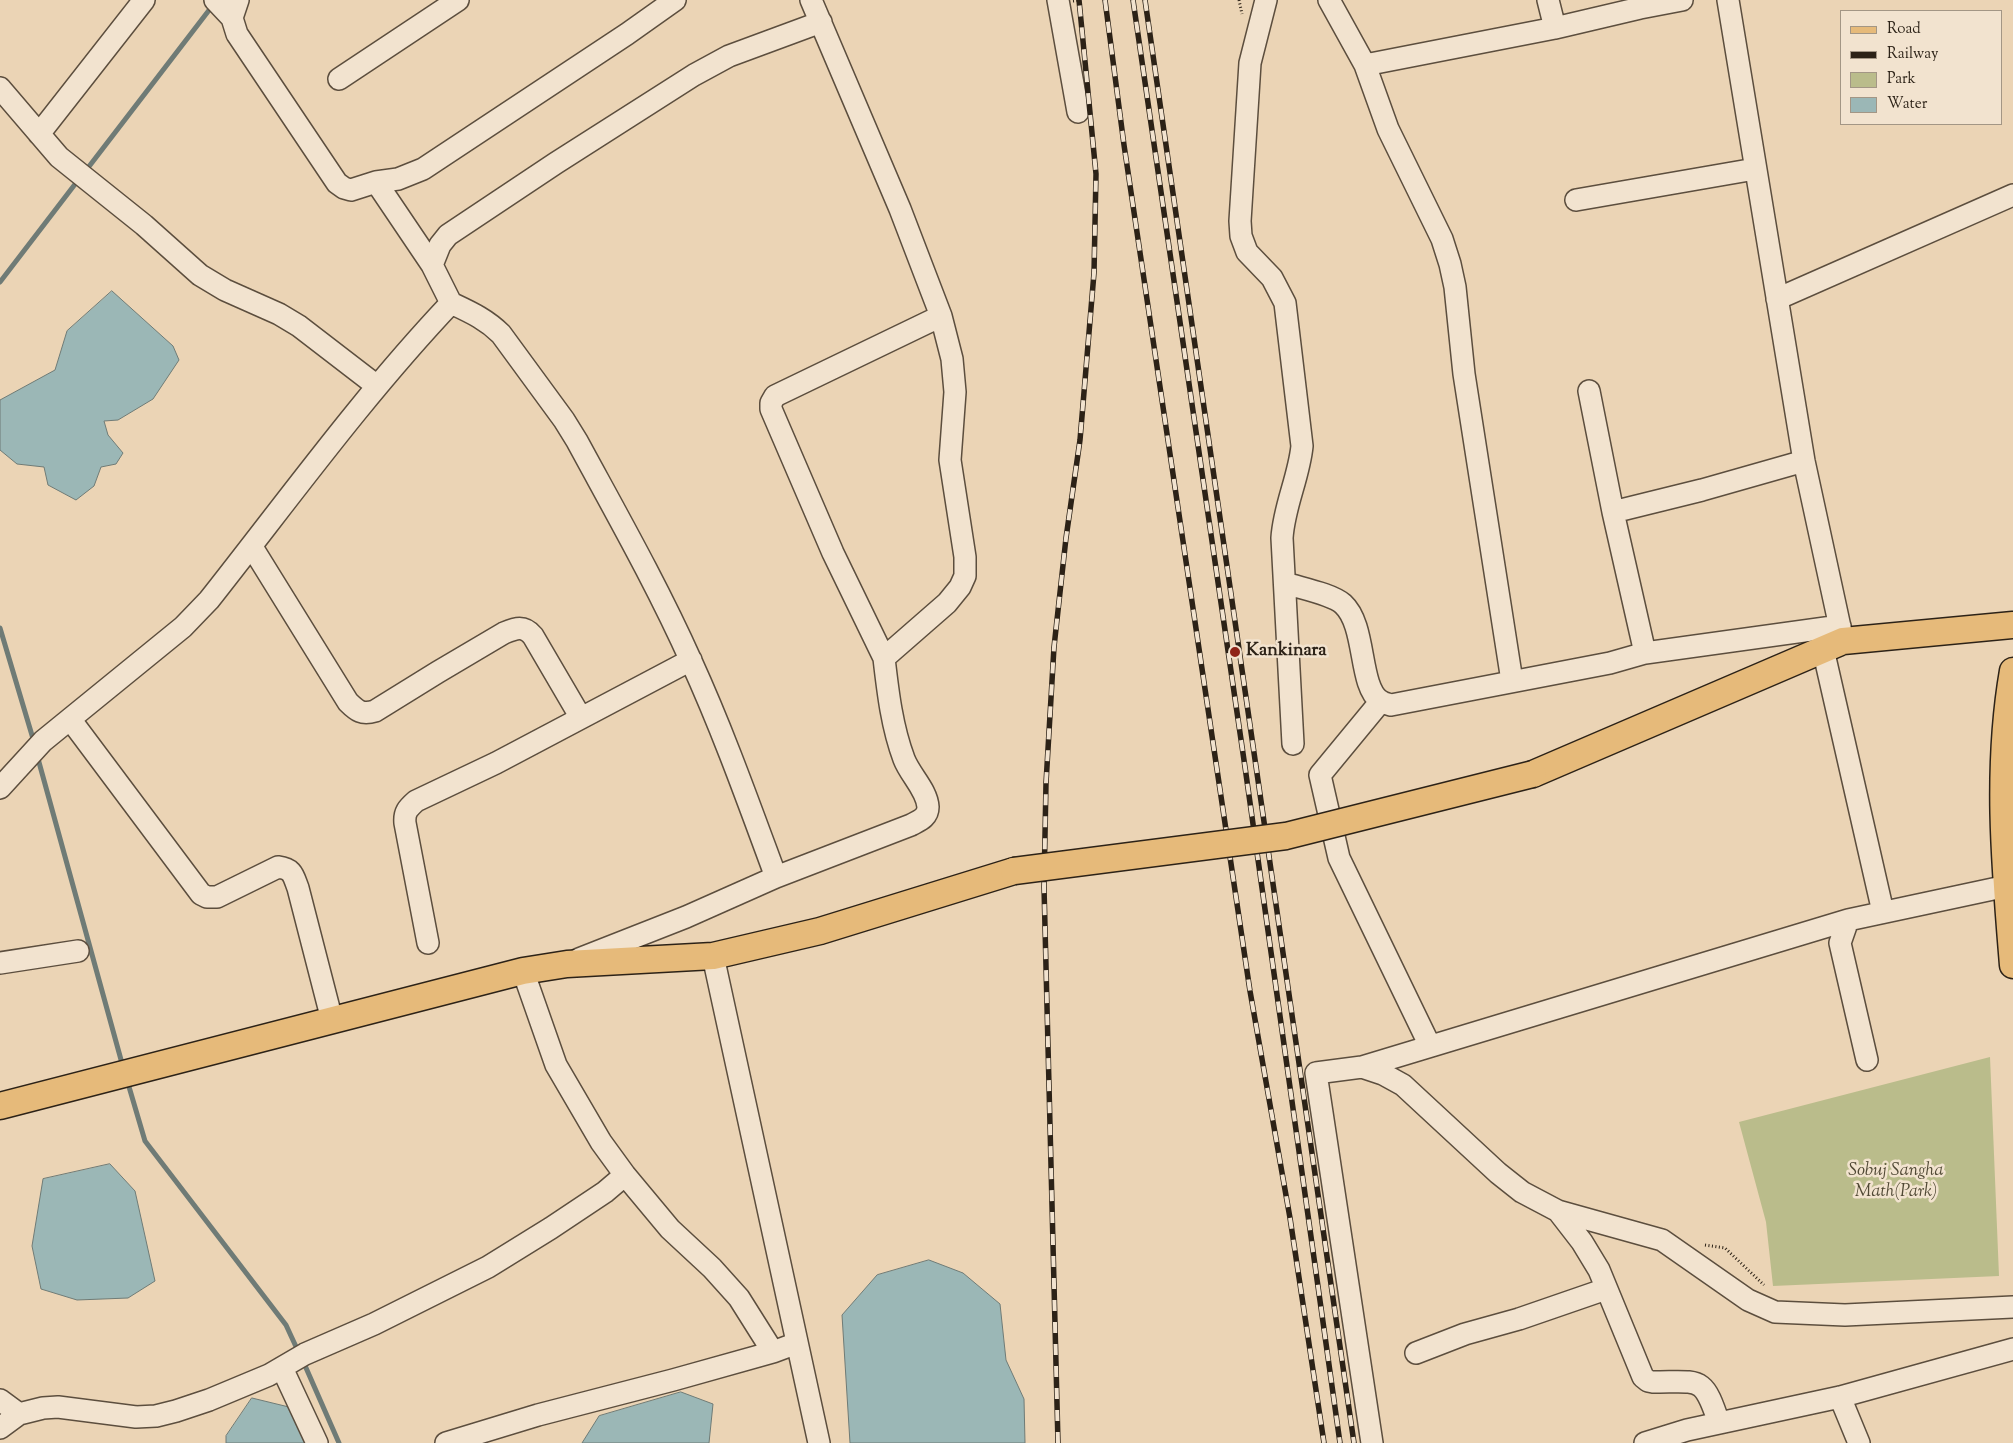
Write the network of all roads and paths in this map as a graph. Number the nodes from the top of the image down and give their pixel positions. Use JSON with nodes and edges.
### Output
{"nodes":[{"id":1,"x":144,"y":0,"type":"edge"},
{"id":2,"x":215,"y":0,"type":"edge"},
{"id":3,"x":458,"y":0,"type":"edge"},
{"id":4,"x":675,"y":0,"type":"edge"},
{"id":5,"x":811,"y":0,"type":"edge"},
{"id":6,"x":1082,"y":0,"type":"edge"},
{"id":7,"x":1266,"y":0,"type":"edge"},
{"id":8,"x":1330,"y":0,"type":"edge"},
{"id":9,"x":1548,"y":0,"type":"edge"},
{"id":10,"x":1682,"y":0,"type":"edge"},
{"id":11,"x":1728,"y":0,"type":"edge"},
{"id":12,"x":1065,"y":1,"type":"edge"},
{"id":13,"x":235,"y":9,"type":"edge"},
{"id":14,"x":821,"y":22,"type":"junction"},
{"id":15,"x":1555,"y":28,"type":"junction"},
{"id":16,"x":1365,"y":66,"type":"junction"},
{"id":17,"x":339,"y":80,"type":"dead end"},
{"id":18,"x":1,"y":92,"type":"edge"},
{"id":19,"x":1078,"y":112,"type":"dead end"},
{"id":20,"x":39,"y":134,"type":"junction"},
{"id":21,"x":1755,"y":169,"type":"junction"},
{"id":22,"x":376,"y":182,"type":"junction"},
{"id":23,"x":2013,"y":195,"type":"edge"},
{"id":24,"x":1576,"y":200,"type":"dead end"},
{"id":25,"x":432,"y":266,"type":"junction"},
{"id":26,"x":1777,"y":299,"type":"junction"},
{"id":27,"x":451,"y":303,"type":"junction"},
{"id":28,"x":941,"y":316,"type":"junction"},
{"id":29,"x":377,"y":386,"type":"junction"},
{"id":30,"x":1589,"y":392,"type":"dead end"},
{"id":31,"x":1804,"y":461,"type":"junction"},
{"id":32,"x":1613,"y":512,"type":"junction"},
{"id":33,"x":252,"y":547,"type":"junction"},
{"id":34,"x":1285,"y":583,"type":"junction"},
{"id":35,"x":2013,"y":625,"type":"edge"},
{"id":36,"x":1835,"y":639,"type":"junction"},
{"id":37,"x":1645,"y":653,"type":"junction"},
{"id":38,"x":884,"y":658,"type":"junction"},
{"id":39,"x":691,"y":660,"type":"junction"},
{"id":40,"x":2013,"y":671,"type":"edge"},
{"id":41,"x":1512,"y":681,"type":"junction"},
{"id":42,"x":1380,"y":701,"type":"junction"},
{"id":43,"x":581,"y":718,"type":"junction"},
{"id":44,"x":70,"y":719,"type":"junction"},
{"id":45,"x":1293,"y":744,"type":"dead end"},
{"id":46,"x":2,"y":780,"type":"edge"},
{"id":47,"x":776,"y":877,"type":"junction"},
{"id":48,"x":2007,"y":886,"type":"junction"},
{"id":49,"x":1883,"y":912,"type":"junction"},
{"id":50,"x":1848,"y":920,"type":"junction"},
{"id":51,"x":428,"y":943,"type":"dead end"},
{"id":52,"x":78,"y":951,"type":"dead end"},
{"id":53,"x":714,"y":956,"type":"junction"},
{"id":54,"x":0,"y":963,"type":"edge"},
{"id":55,"x":567,"y":964,"type":"junction"},
{"id":56,"x":2013,"y":966,"type":"edge"},
{"id":57,"x":523,"y":971,"type":"junction"},
{"id":58,"x":332,"y":1020,"type":"junction"},
{"id":59,"x":1430,"y":1046,"type":"junction"},
{"id":60,"x":1867,"y":1060,"type":"dead end"},
{"id":61,"x":1362,"y":1067,"type":"junction"},
{"id":62,"x":1,"y":1103,"type":"edge"},
{"id":63,"x":625,"y":1175,"type":"junction"},
{"id":64,"x":1558,"y":1210,"type":"junction"},
{"id":65,"x":1606,"y":1289,"type":"junction"},
{"id":66,"x":2013,"y":1307,"type":"edge"},
{"id":67,"x":796,"y":1343,"type":"junction"},
{"id":68,"x":2013,"y":1349,"type":"edge"},
{"id":69,"x":773,"y":1352,"type":"junction"},
{"id":70,"x":1416,"y":1353,"type":"dead end"},
{"id":71,"x":293,"y":1361,"type":"junction"},
{"id":72,"x":1840,"y":1397,"type":"junction"},
{"id":73,"x":0,"y":1400,"type":"edge"},
{"id":74,"x":19,"y":1414,"type":"junction"},
{"id":75,"x":1719,"y":1423,"type":"junction"},
{"id":76,"x":0,"y":1428,"type":"edge"},
{"id":77,"x":317,"y":1443,"type":"edge"},
{"id":78,"x":446,"y":1443,"type":"edge"},
{"id":79,"x":820,"y":1443,"type":"edge"},
{"id":80,"x":1372,"y":1443,"type":"edge"},
{"id":81,"x":1644,"y":1443,"type":"edge"},
{"id":82,"x":1859,"y":1443,"type":"edge"}],
"edges":[{"from":1,"to":20,"type":"street"},
{"from":2,"to":13,"type":"street"},
{"from":3,"to":17,"type":"street"},
{"from":4,"to":22,"type":"street"},
{"from":5,"to":14,"type":"street"},
{"from":6,"to":12,"type":"path","bridge":true},
{"from":7,"to":34,"type":"street"},
{"from":8,"to":16,"type":"street"},
{"from":9,"to":15,"type":"street"},
{"from":10,"to":15,"type":"street"},
{"from":11,"to":21,"type":"street"},
{"from":12,"to":19,"type":"street"},
{"from":13,"to":22,"type":"street"},
{"from":14,"to":25,"type":"street"},
{"from":14,"to":28,"type":"street"},
{"from":15,"to":16,"type":"street"},
{"from":16,"to":41,"type":"street"},
{"from":18,"to":20,"type":"street"},
{"from":20,"to":29,"type":"street"},
{"from":21,"to":24,"type":"street"},
{"from":21,"to":26,"type":"street"},
{"from":22,"to":25,"type":"street"},
{"from":23,"to":26,"type":"street"},
{"from":25,"to":27,"type":"street"},
{"from":26,"to":31,"type":"street"},
{"from":27,"to":29,"type":"street"},
{"from":27,"to":39,"type":"street"},
{"from":28,"to":38,"type":"street"},
{"from":28,"to":38,"type":"street"},
{"from":29,"to":33,"type":"street"},
{"from":30,"to":32,"type":"street"},
{"from":31,"to":32,"type":"street"},
{"from":31,"to":36,"type":"street"},
{"from":32,"to":37,"type":"street"},
{"from":33,"to":43,"type":"street"},
{"from":33,"to":44,"type":"street"},
{"from":34,"to":42,"type":"street"},
{"from":34,"to":45,"type":"street"},
{"from":35,"to":36,"type":"main road"},
{"from":36,"to":37,"type":"street"},
{"from":36,"to":49,"type":"street"},
{"from":36,"to":53,"type":"main road","bridge":true},
{"from":37,"to":41,"type":"street"},
{"from":38,"to":47,"type":"street"},
{"from":39,"to":43,"type":"street"},
{"from":39,"to":47,"type":"street"},
{"from":40,"to":48,"type":"main road"},
{"from":41,"to":42,"type":"street"},
{"from":42,"to":59,"type":"street"},
{"from":43,"to":51,"type":"street"},
{"from":44,"to":46,"type":"street"},
{"from":44,"to":58,"type":"street"},
{"from":47,"to":55,"type":"street"},
{"from":48,"to":49,"type":"street"},
{"from":48,"to":56,"type":"main road"},
{"from":49,"to":50,"type":"street"},
{"from":50,"to":59,"type":"street"},
{"from":50,"to":60,"type":"street"},
{"from":52,"to":54,"type":"street"},
{"from":53,"to":55,"type":"main road"},
{"from":53,"to":67,"type":"street"},
{"from":55,"to":57,"type":"main road"},
{"from":57,"to":58,"type":"main road"},
{"from":57,"to":63,"type":"street"},
{"from":58,"to":62,"type":"main road"},
{"from":59,"to":61,"type":"street"},
{"from":61,"to":64,"type":"street"},
{"from":61,"to":80,"type":"street"},
{"from":63,"to":69,"type":"street"},
{"from":63,"to":71,"type":"street"},
{"from":64,"to":65,"type":"street"},
{"from":64,"to":66,"type":"street"},
{"from":65,"to":70,"type":"street"},
{"from":65,"to":75,"type":"street"},
{"from":67,"to":69,"type":"street"},
{"from":67,"to":79,"type":"street"},
{"from":68,"to":72,"type":"street"},
{"from":69,"to":78,"type":"street"},
{"from":71,"to":74,"type":"street"},
{"from":71,"to":77,"type":"street"},
{"from":72,"to":75,"type":"street"},
{"from":72,"to":82,"type":"street"},
{"from":73,"to":74,"type":"street"},
{"from":74,"to":76,"type":"street"},
{"from":75,"to":81,"type":"street"}]}
